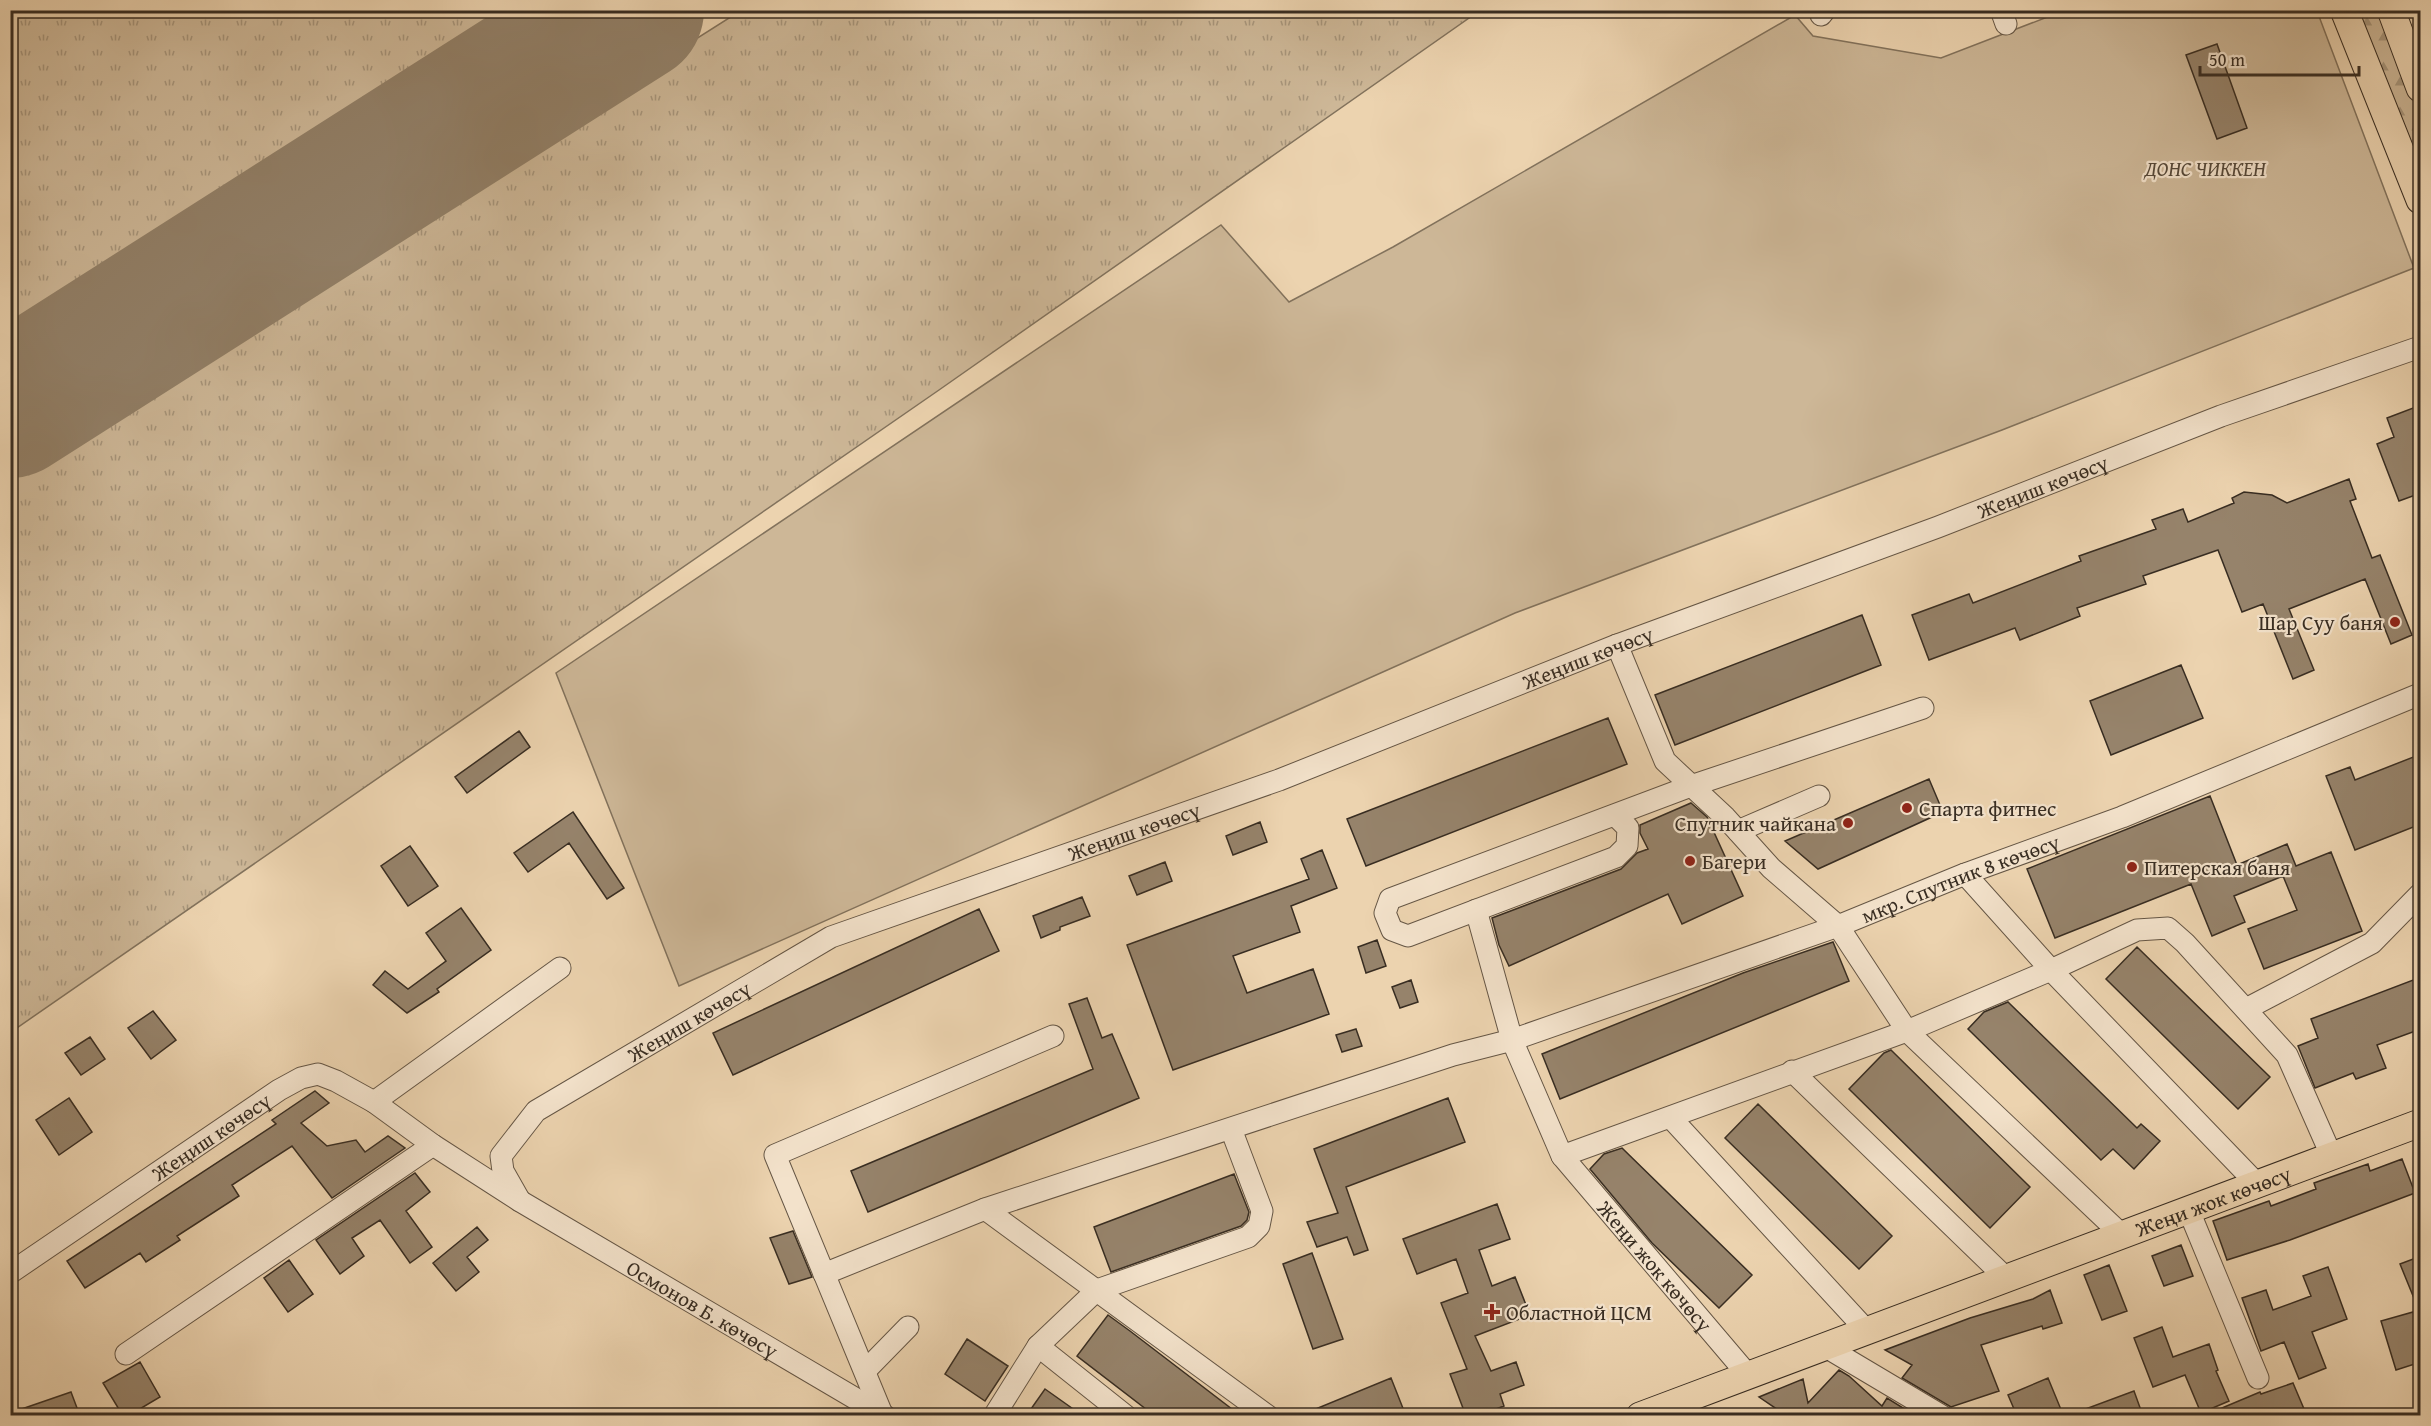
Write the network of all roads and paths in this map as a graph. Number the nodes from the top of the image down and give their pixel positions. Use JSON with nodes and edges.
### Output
{"nodes":[{"id":1,"x":2344,"y":10,"type":"edge"},
{"id":2,"x":2391,"y":10,"type":"edge"},
{"id":3,"x":2421,"y":88,"type":"edge"},
{"id":4,"x":2421,"y":200,"type":"edge"},
{"id":5,"x":2421,"y":347,"type":"edge"},
{"id":6,"x":1617,"y":645,"type":"junction"},
{"id":7,"x":2421,"y":694,"type":"edge"},
{"id":8,"x":1923,"y":708,"type":"dead end"},
{"id":9,"x":1691,"y":786,"type":"junction"},
{"id":10,"x":1819,"y":796,"type":"dead end"},
{"id":11,"x":1615,"y":815,"type":"junction"},
{"id":12,"x":1738,"y":831,"type":"junction"},
{"id":13,"x":1965,"y":874,"type":"junction"},
{"id":14,"x":2421,"y":894,"type":"edge"},
{"id":15,"x":1476,"y":910,"type":"junction"},
{"id":16,"x":1838,"y":926,"type":"junction"},
{"id":17,"x":560,"y":968,"type":"dead end"},
{"id":18,"x":2050,"y":970,"type":"junction"},
{"id":19,"x":2246,"y":1009,"type":"junction"},
{"id":20,"x":1907,"y":1031,"type":"junction"},
{"id":21,"x":1053,"y":1036,"type":"dead end"},
{"id":22,"x":1512,"y":1040,"type":"junction"},
{"id":23,"x":1792,"y":1071,"type":"junction"},
{"id":24,"x":374,"y":1102,"type":"junction"},
{"id":25,"x":1671,"y":1118,"type":"junction"},
{"id":26,"x":2421,"y":1123,"type":"edge"},
{"id":27,"x":1231,"y":1129,"type":"junction"},
{"id":28,"x":433,"y":1145,"type":"junction"},
{"id":29,"x":1562,"y":1156,"type":"junction"},
{"id":30,"x":2332,"y":1157,"type":"junction"},
{"id":31,"x":2258,"y":1185,"type":"junction"},
{"id":32,"x":520,"y":1201,"type":"junction"},
{"id":33,"x":985,"y":1209,"type":"junction"},
{"id":34,"x":2189,"y":1211,"type":"junction"},
{"id":35,"x":2123,"y":1236,"type":"junction"},
{"id":36,"x":10,"y":1273,"type":"edge"},
{"id":37,"x":824,"y":1274,"type":"junction"},
{"id":38,"x":2007,"y":1280,"type":"junction"},
{"id":39,"x":1097,"y":1290,"type":"junction"},
{"id":40,"x":908,"y":1327,"type":"dead end"},
{"id":41,"x":1868,"y":1332,"type":"junction"},
{"id":42,"x":1038,"y":1346,"type":"junction"},
{"id":43,"x":1826,"y":1347,"type":"junction"},
{"id":44,"x":126,"y":1354,"type":"dead end"},
{"id":45,"x":865,"y":1371,"type":"junction"},
{"id":46,"x":1748,"y":1375,"type":"junction"},
{"id":47,"x":2258,"y":1378,"type":"dead end"},
{"id":48,"x":884,"y":1415,"type":"edge"},
{"id":49,"x":994,"y":1416,"type":"edge"},
{"id":50,"x":1126,"y":1416,"type":"edge"},
{"id":51,"x":1268,"y":1416,"type":"edge"},
{"id":52,"x":1640,"y":1416,"type":"edge"},
{"id":53,"x":1942,"y":1416,"type":"edge"}],
"edges":[{"from":1,"to":4,"type":"main road"},
{"from":2,"to":3,"type":"main road"},
{"from":5,"to":6,"type":"street","name":"Жеңиш көчөсү"},
{"from":6,"to":9,"type":"street","name":"мкр. Спутник 8 көчөсү"},
{"from":6,"to":32,"type":"street","name":"Жеңиш көчөсү"},
{"from":7,"to":13,"type":"street","name":"мкр. Спутник 8 көчөсү"},
{"from":8,"to":9,"type":"street"},
{"from":9,"to":11,"type":"street"},
{"from":9,"to":12,"type":"street","name":"мкр. Спутник 8 көчөсү"},
{"from":10,"to":12,"type":"street"},
{"from":11,"to":15,"type":"street"},
{"from":11,"to":15,"type":"street"},
{"from":12,"to":16,"type":"street","name":"мкр. Спутник 8 көчөсү"},
{"from":13,"to":16,"type":"street","name":"мкр. Спутник 8 көчөсү"},
{"from":13,"to":18,"type":"street"},
{"from":14,"to":19,"type":"street"},
{"from":15,"to":22,"type":"street","name":"Жеңи жок көчөсү"},
{"from":16,"to":20,"type":"street"},
{"from":16,"to":22,"type":"street"},
{"from":17,"to":24,"type":"street"},
{"from":18,"to":19,"type":"street"},
{"from":18,"to":20,"type":"street"},
{"from":18,"to":31,"type":"street"},
{"from":19,"to":30,"type":"street"},
{"from":20,"to":23,"type":"street"},
{"from":20,"to":35,"type":"street"},
{"from":21,"to":37,"type":"street"},
{"from":22,"to":27,"type":"street"},
{"from":22,"to":29,"type":"street","name":"Жеңи жок көчөсү"},
{"from":23,"to":25,"type":"street"},
{"from":23,"to":38,"type":"street"},
{"from":24,"to":28,"type":"street","name":"Жеңиш көчөсү"},
{"from":24,"to":36,"type":"street","name":"Жеңиш көчөсү"},
{"from":25,"to":29,"type":"street"},
{"from":25,"to":41,"type":"street"},
{"from":26,"to":30,"type":"main road","name":"Жеңи жок көчөсү"},
{"from":27,"to":33,"type":"street"},
{"from":27,"to":39,"type":"street"},
{"from":28,"to":32,"type":"street","name":"Жеңиш көчөсү"},
{"from":28,"to":44,"type":"street"},
{"from":29,"to":46,"type":"street","name":"Жеңи жок көчөсү"},
{"from":30,"to":31,"type":"main road","name":"Жеңи жок көчөсү"},
{"from":31,"to":34,"type":"main road","name":"Жеңи жок көчөсү"},
{"from":32,"to":48,"type":"street","name":"Осмонов Б. көчөсү"},
{"from":33,"to":37,"type":"street"},
{"from":33,"to":39,"type":"street"},
{"from":34,"to":35,"type":"main road","name":"Жеңи жок көчөсү"},
{"from":34,"to":47,"type":"street"},
{"from":35,"to":38,"type":"main road","name":"Жеңи жок көчөсү"},
{"from":37,"to":45,"type":"street"},
{"from":38,"to":41,"type":"main road","name":"Жеңи жок көчөсү"},
{"from":39,"to":42,"type":"street"},
{"from":39,"to":51,"type":"street"},
{"from":40,"to":45,"type":"street"},
{"from":41,"to":43,"type":"main road","name":"Жеңи жок көчөсү"},
{"from":42,"to":49,"type":"street"},
{"from":42,"to":50,"type":"street"},
{"from":43,"to":46,"type":"main road","name":"Жеңи жок көчөсү"},
{"from":43,"to":53,"type":"street"},
{"from":45,"to":48,"type":"street"},
{"from":46,"to":52,"type":"main road","name":"Жеңи жок көчөсү"}]}
